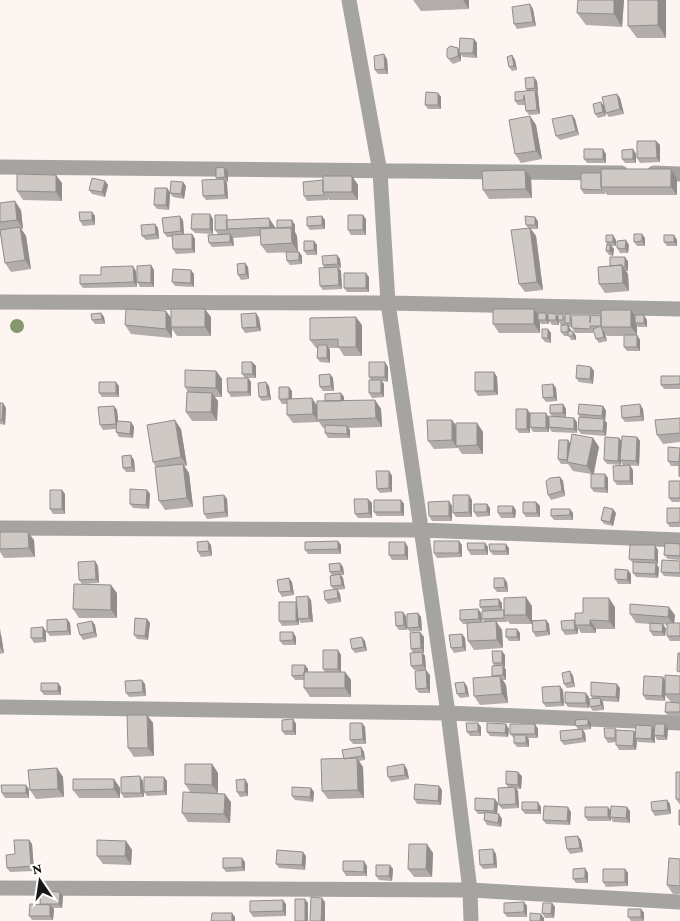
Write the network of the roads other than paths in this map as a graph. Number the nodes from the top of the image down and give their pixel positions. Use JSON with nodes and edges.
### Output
{"nodes":[{"id":1,"x":349,"y":0,"type":"edge"},
{"id":2,"x":0,"y":167,"type":"edge"},
{"id":3,"x":380,"y":172,"type":"junction"},
{"id":4,"x":680,"y":174,"type":"edge"},
{"id":5,"x":0,"y":302,"type":"edge"},
{"id":6,"x":388,"y":304,"type":"junction"},
{"id":7,"x":680,"y":309,"type":"edge"},
{"id":8,"x":0,"y":528,"type":"edge"},
{"id":9,"x":421,"y":530,"type":"junction"},
{"id":10,"x":680,"y":540,"type":"edge"},
{"id":11,"x":0,"y":707,"type":"edge"},
{"id":12,"x":448,"y":713,"type":"junction"},
{"id":13,"x":680,"y":723,"type":"edge"},
{"id":14,"x":0,"y":888,"type":"edge"},
{"id":15,"x":470,"y":890,"type":"junction"},
{"id":16,"x":680,"y":902,"type":"edge"},
{"id":17,"x":471,"y":921,"type":"edge"}],
"edges":[{"from":1,"to":3,"type":"street"},
{"from":2,"to":3,"type":"street"},
{"from":3,"to":4,"type":"street"},
{"from":3,"to":6,"type":"street"},
{"from":5,"to":6,"type":"street"},
{"from":6,"to":7,"type":"street"},
{"from":6,"to":9,"type":"street"},
{"from":8,"to":9,"type":"street"},
{"from":9,"to":10,"type":"street"},
{"from":9,"to":12,"type":"street"},
{"from":11,"to":12,"type":"street"},
{"from":12,"to":13,"type":"street"},
{"from":12,"to":15,"type":"street"},
{"from":14,"to":15,"type":"street"},
{"from":15,"to":16,"type":"street"},
{"from":15,"to":17,"type":"street"}]}
